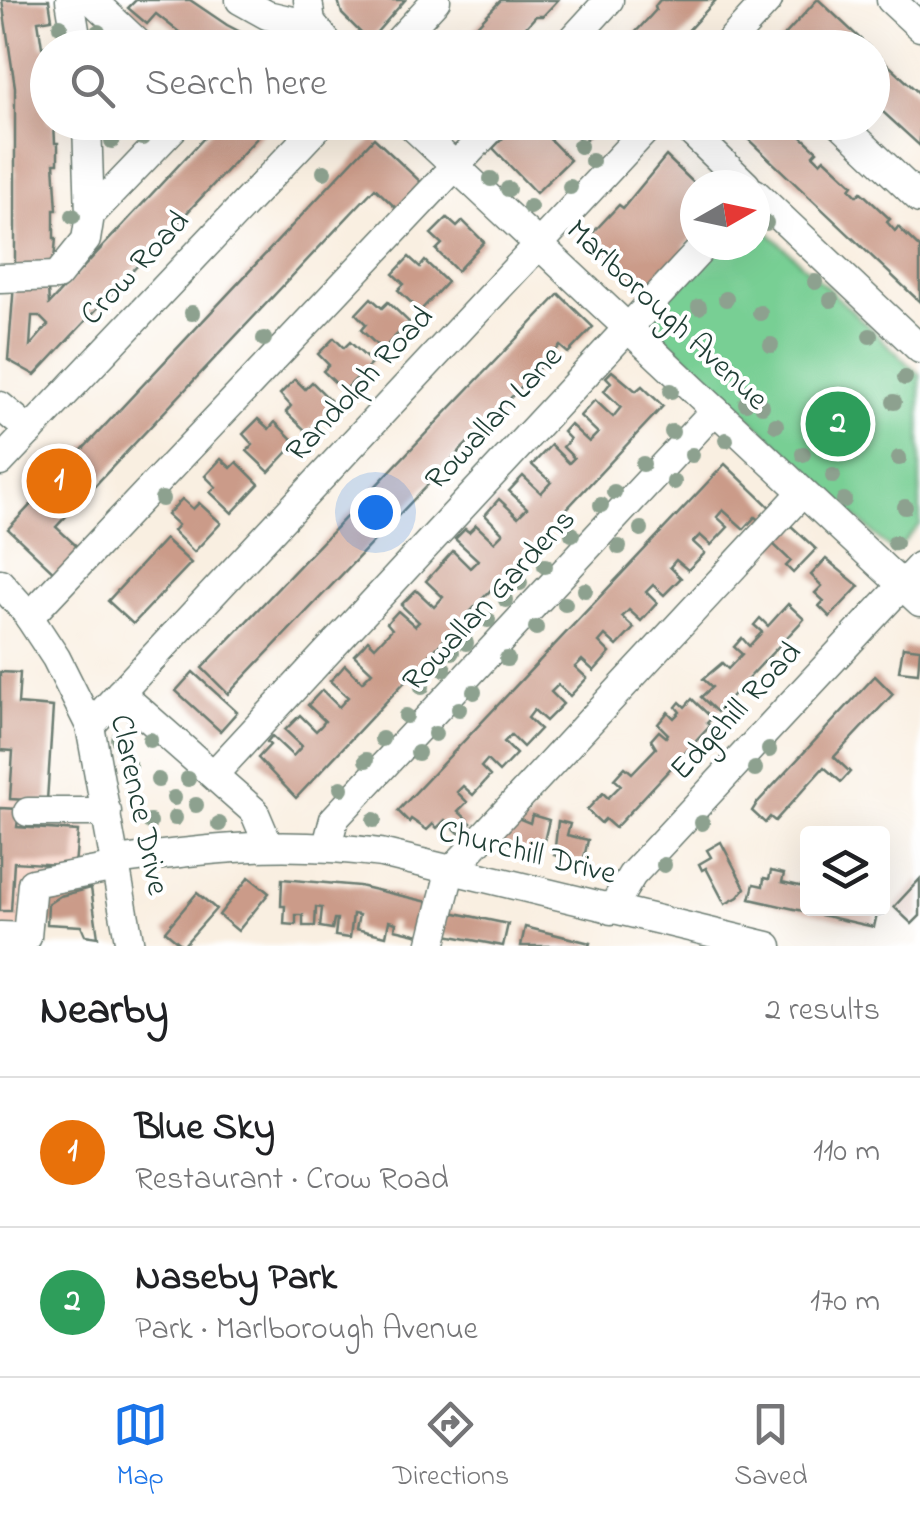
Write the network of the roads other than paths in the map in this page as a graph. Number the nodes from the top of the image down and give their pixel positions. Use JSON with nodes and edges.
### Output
{"nodes":[{"id":1,"x":70,"y":0,"type":"edge"},
{"id":2,"x":92,"y":0,"type":"edge"},
{"id":3,"x":240,"y":0,"type":"edge"},
{"id":4,"x":436,"y":0,"type":"edge"},
{"id":5,"x":609,"y":0,"type":"edge"},
{"id":6,"x":768,"y":0,"type":"edge"},
{"id":7,"x":890,"y":0,"type":"edge"},
{"id":8,"x":309,"y":11,"type":"edge"},
{"id":9,"x":919,"y":24,"type":"edge"},
{"id":10,"x":75,"y":30,"type":"edge"},
{"id":11,"x":124,"y":30,"type":"edge"},
{"id":12,"x":408,"y":30,"type":"edge"},
{"id":13,"x":582,"y":30,"type":"edge"},
{"id":14,"x":749,"y":30,"type":"edge"},
{"id":15,"x":88,"y":140,"type":"edge"},
{"id":16,"x":162,"y":140,"type":"edge"},
{"id":17,"x":305,"y":140,"type":"edge"},
{"id":18,"x":427,"y":140,"type":"edge"},
{"id":19,"x":481,"y":140,"type":"edge"},
{"id":20,"x":637,"y":140,"type":"edge"},
{"id":21,"x":700,"y":140,"type":"edge"},
{"id":22,"x":858,"y":140,"type":"edge"},
{"id":23,"x":456,"y":167,"type":"junction"},
{"id":24,"x":731,"y":170,"type":"edge"},
{"id":25,"x":920,"y":199,"type":"edge"},
{"id":26,"x":770,"y":207,"type":"edge"},
{"id":27,"x":90,"y":215,"type":"junction"},
{"id":28,"x":540,"y":246,"type":"junction"},
{"id":29,"x":692,"y":260,"type":"edge"},
{"id":30,"x":0,"y":278,"type":"edge"},
{"id":31,"x":627,"y":328,"type":"junction"},
{"id":32,"x":920,"y":349,"type":"edge"},
{"id":33,"x":0,"y":406,"type":"edge"},
{"id":34,"x":715,"y":410,"type":"junction"},
{"id":35,"x":30,"y":431,"type":"junction"},
{"id":36,"x":0,"y":462,"type":"edge"},
{"id":37,"x":802,"y":493,"type":"junction"},
{"id":38,"x":0,"y":583,"type":"edge"},
{"id":39,"x":914,"y":584,"type":"edge"},
{"id":40,"x":29,"y":616,"type":"junction"},
{"id":41,"x":120,"y":694,"type":"junction"},
{"id":42,"x":90,"y":726,"type":"junction"},
{"id":43,"x":214,"y":774,"type":"junction"},
{"id":44,"x":28,"y":812,"type":"dead end"},
{"id":45,"x":107,"y":812,"type":"junction"},
{"id":46,"x":268,"y":844,"type":"junction"},
{"id":47,"x":327,"y":846,"type":"junction"},
{"id":48,"x":116,"y":864,"type":"junction"},
{"id":49,"x":450,"y":872,"type":"junction"},
{"id":50,"x":611,"y":910,"type":"junction"},
{"id":51,"x":0,"y":936,"type":"edge"},
{"id":52,"x":130,"y":946,"type":"edge"},
{"id":53,"x":432,"y":946,"type":"edge"},
{"id":54,"x":768,"y":946,"type":"edge"}],
"edges":[{"from":1,"to":10,"type":"street"},
{"from":2,"to":11,"type":"street"},
{"from":3,"to":8,"type":"street"},
{"from":4,"to":12,"type":"street"},
{"from":5,"to":13,"type":"street"},
{"from":6,"to":14,"type":"street"},
{"from":7,"to":9,"type":"street"},
{"from":15,"to":27,"type":"street"},
{"from":16,"to":27,"type":"street"},
{"from":17,"to":35,"type":"street","name":"Crow Road"},
{"from":18,"to":23,"type":"street","name":"Marlborough Avenue"},
{"from":19,"to":23,"type":"street"},
{"from":20,"to":28,"type":"street","name":"Randolph Road"},
{"from":21,"to":24,"type":"street"},
{"from":22,"to":25,"type":"street"},
{"from":23,"to":28,"type":"street","name":"Marlborough Avenue"},
{"from":23,"to":40,"type":"street"},
{"from":26,"to":32,"type":"street"},
{"from":27,"to":30,"type":"street"},
{"from":28,"to":31,"type":"street","name":"Marlborough Avenue"},
{"from":28,"to":41,"type":"street","name":"Randolph Road"},
{"from":29,"to":31,"type":"street","name":"Rowallan Lane"},
{"from":31,"to":34,"type":"street","name":"Marlborough Avenue"},
{"from":31,"to":43,"type":"street","name":"Rowallan Lane"},
{"from":33,"to":35,"type":"street"},
{"from":34,"to":37,"type":"street","name":"Marlborough Avenue"},
{"from":34,"to":47,"type":"street","name":"Rowallan Gardens"},
{"from":35,"to":36,"type":"street","name":"Crow Road"},
{"from":37,"to":39,"type":"street","name":"Marlborough Avenue"},
{"from":37,"to":49,"type":"street"},
{"from":38,"to":40,"type":"street","name":"Clarence Drive"},
{"from":39,"to":50,"type":"street","name":"Edgehill Road"},
{"from":40,"to":42,"type":"street","name":"Clarence Drive"},
{"from":41,"to":42,"type":"street"},
{"from":41,"to":43,"type":"street"},
{"from":42,"to":45,"type":"street","name":"Clarence Drive"},
{"from":43,"to":46,"type":"street"},
{"from":44,"to":45,"type":"street"},
{"from":45,"to":48,"type":"street","name":"Clarence Drive"},
{"from":46,"to":47,"type":"street","name":"Churchill Drive"},
{"from":46,"to":48,"type":"street","name":"Churchill Drive"},
{"from":47,"to":49,"type":"street","name":"Churchill Drive"},
{"from":48,"to":51,"type":"street","name":"Churchill Drive"},
{"from":48,"to":52,"type":"street","name":"Clarence Drive"},
{"from":49,"to":50,"type":"street","name":"Churchill Drive"},
{"from":49,"to":53,"type":"street"},
{"from":50,"to":54,"type":"street","name":"Churchill Drive"}]}
